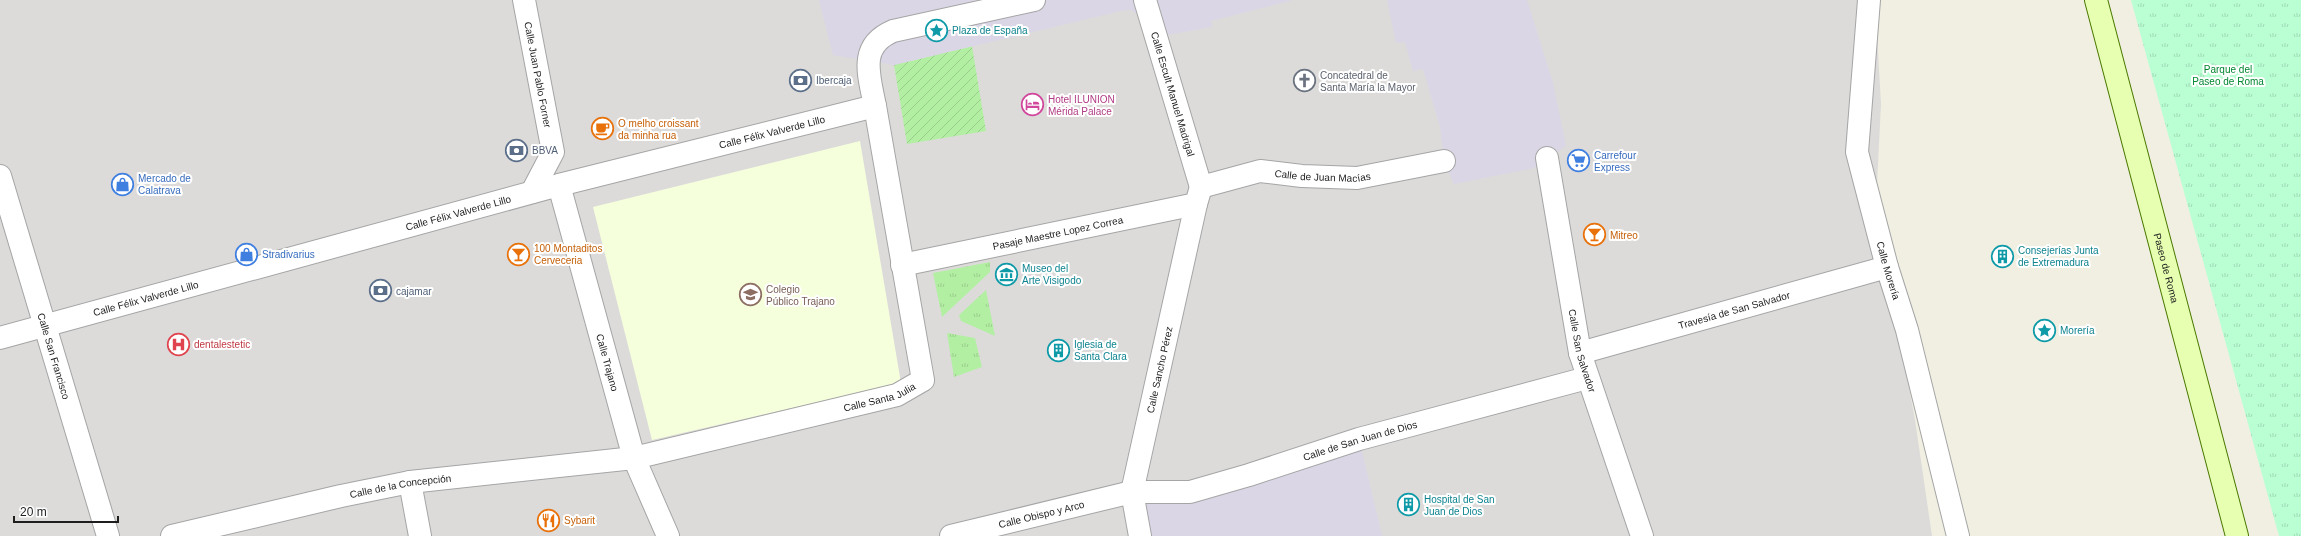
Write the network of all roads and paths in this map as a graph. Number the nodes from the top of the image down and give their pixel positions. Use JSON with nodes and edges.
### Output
{"nodes":[{"id":1,"x":524,"y":0,"type":"edge"},
{"id":2,"x":1034,"y":0,"type":"edge"},
{"id":3,"x":1145,"y":0,"type":"edge"},
{"id":4,"x":1869,"y":0,"type":"edge"},
{"id":5,"x":2096,"y":0,"type":"edge"},
{"id":6,"x":875,"y":106,"type":"junction"},
{"id":7,"x":1547,"y":158,"type":"dead end"},
{"id":8,"x":1444,"y":161,"type":"dead end"},
{"id":9,"x":0,"y":176,"type":"edge"},
{"id":10,"x":559,"y":185,"type":"junction"},
{"id":11,"x":532,"y":192,"type":"junction"},
{"id":12,"x":1199,"y":195,"type":"junction"},
{"id":13,"x":902,"y":265,"type":"junction"},
{"id":14,"x":1887,"y":267,"type":"junction"},
{"id":15,"x":44,"y":324,"type":"junction"},
{"id":16,"x":0,"y":338,"type":"edge"},
{"id":17,"x":1580,"y":353,"type":"junction"},
{"id":18,"x":1587,"y":378,"type":"junction"},
{"id":19,"x":634,"y":458,"type":"junction"},
{"id":20,"x":410,"y":482,"type":"junction"},
{"id":21,"x":1132,"y":492,"type":"junction"},
{"id":22,"x":108,"y":536,"type":"edge"},
{"id":23,"x":172,"y":536,"type":"edge"},
{"id":24,"x":420,"y":536,"type":"edge"},
{"id":25,"x":668,"y":536,"type":"edge"},
{"id":26,"x":951,"y":536,"type":"edge"},
{"id":27,"x":1140,"y":536,"type":"edge"},
{"id":28,"x":1642,"y":536,"type":"edge"},
{"id":29,"x":1958,"y":536,"type":"edge"},
{"id":30,"x":2237,"y":536,"type":"edge"}],
"edges":[{"from":1,"to":11,"type":"street","name":"Calle Juan Pablo Forner"},
{"from":2,"to":6,"type":"street"},
{"from":3,"to":12,"type":"street","name":"Calle Escult Manuel Madrigal"},
{"from":4,"to":14,"type":"street","name":"Calle Morería"},
{"from":5,"to":30,"type":"main road","name":"Paseo de Roma"},
{"from":6,"to":10,"type":"street","name":"Calle Félix Valverde Lillo"},
{"from":6,"to":13,"type":"street","name":"Calle Santa Julia"},
{"from":7,"to":17,"type":"street","name":"Calle San Salvador"},
{"from":8,"to":12,"type":"street","name":"Calle de Juan Macías"},
{"from":9,"to":15,"type":"street","name":"Calle San Francisco"},
{"from":10,"to":11,"type":"street","name":"Calle Félix Valverde Lillo"},
{"from":10,"to":19,"type":"street","name":"Calle Trajano"},
{"from":11,"to":15,"type":"street","name":"Calle Félix Valverde Lillo"},
{"from":12,"to":13,"type":"street","name":"Pasaje Maestre Lopez Correa"},
{"from":12,"to":21,"type":"street","name":"Calle Sancho Pérez"},
{"from":13,"to":19,"type":"street","name":"Calle Santa Julia"},
{"from":14,"to":17,"type":"street","name":"Travesía de San Salvador"},
{"from":14,"to":29,"type":"street","name":"Calle Morería"},
{"from":15,"to":16,"type":"street","name":"Calle Félix Valverde Lillo"},
{"from":15,"to":22,"type":"street","name":"Calle San Francisco"},
{"from":17,"to":18,"type":"street","name":"Calle San Salvador"},
{"from":18,"to":21,"type":"street","name":"Calle de San Juan de Dios"},
{"from":18,"to":28,"type":"street","name":"Calle San Salvador"},
{"from":19,"to":20,"type":"street","name":"Calle de la Concepción"},
{"from":19,"to":25,"type":"street","name":"Calle Trajano"},
{"from":20,"to":23,"type":"street","name":"Calle de la Concepción"},
{"from":20,"to":24,"type":"street"},
{"from":21,"to":26,"type":"street","name":"Calle Obispo y Arco"},
{"from":21,"to":27,"type":"street","name":"Calle Sancho Pérez"}]}
